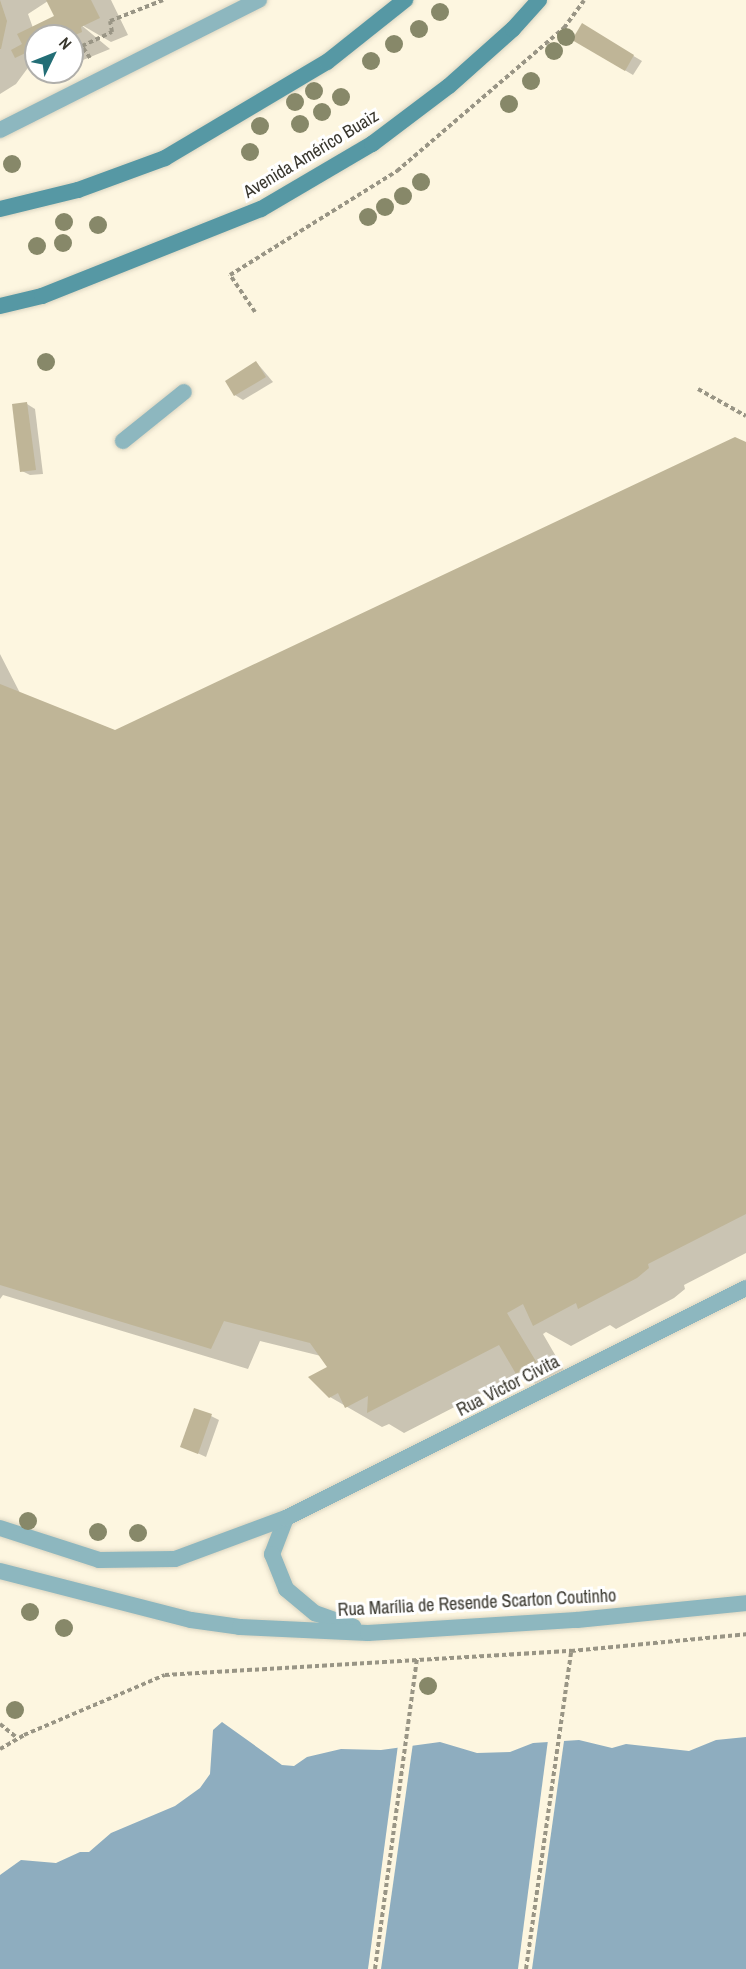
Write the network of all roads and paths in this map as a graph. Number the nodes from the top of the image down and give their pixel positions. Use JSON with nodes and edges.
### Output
{"nodes":[{"id":1,"x":163,"y":0,"type":"edge"},
{"id":2,"x":259,"y":0,"type":"edge"},
{"id":3,"x":405,"y":0,"type":"edge"},
{"id":4,"x":539,"y":0,"type":"edge"},
{"id":5,"x":584,"y":0,"type":"edge"},
{"id":6,"x":151,"y":2,"type":"edge"},
{"id":7,"x":105,"y":78,"type":"junction"},
{"id":8,"x":0,"y":130,"type":"edge"},
{"id":9,"x":0,"y":209,"type":"edge"},
{"id":10,"x":0,"y":306,"type":"edge"},
{"id":11,"x":255,"y":312,"type":"dead end"},
{"id":12,"x":698,"y":389,"type":"dead end"},
{"id":13,"x":184,"y":392,"type":"dead end"},
{"id":14,"x":746,"y":416,"type":"edge"},
{"id":15,"x":123,"y":441,"type":"dead end"},
{"id":16,"x":746,"y":1288,"type":"edge"},
{"id":17,"x":286,"y":1518,"type":"junction"},
{"id":18,"x":0,"y":1528,"type":"edge"},
{"id":19,"x":0,"y":1571,"type":"edge"},
{"id":20,"x":746,"y":1603,"type":"edge"},
{"id":21,"x":368,"y":1633,"type":"junction"},
{"id":22,"x":746,"y":1634,"type":"edge"},
{"id":23,"x":571,"y":1651,"type":"junction"},
{"id":24,"x":417,"y":1660,"type":"junction"},
{"id":25,"x":0,"y":1724,"type":"edge"},
{"id":26,"x":17,"y":1738,"type":"junction"},
{"id":27,"x":0,"y":1749,"type":"edge"},
{"id":28,"x":375,"y":1969,"type":"edge"},
{"id":29,"x":526,"y":1969,"type":"edge"}],
"edges":[{"from":1,"to":6,"type":"path"},
{"from":2,"to":7,"type":"street"},
{"from":3,"to":9,"type":"main road"},
{"from":4,"to":10,"type":"main road","name":"Avenida Américo Buaiz"},
{"from":5,"to":11,"type":"path"},
{"from":6,"to":7,"type":"path"},
{"from":7,"to":8,"type":"street"},
{"from":12,"to":14,"type":"path"},
{"from":13,"to":15,"type":"street"},
{"from":16,"to":17,"type":"street","name":"Rua Victor Civita"},
{"from":17,"to":18,"type":"street"},
{"from":17,"to":21,"type":"street"},
{"from":19,"to":21,"type":"street","name":"Rua Marília de Resende Scarton Coutinho"},
{"from":20,"to":21,"type":"street","name":"Rua Marília de Resende Scarton Coutinho"},
{"from":22,"to":23,"type":"path"},
{"from":23,"to":24,"type":"path"},
{"from":23,"to":29,"type":"path"},
{"from":24,"to":26,"type":"path"},
{"from":24,"to":28,"type":"path"},
{"from":25,"to":26,"type":"path"},
{"from":26,"to":27,"type":"path"}]}
